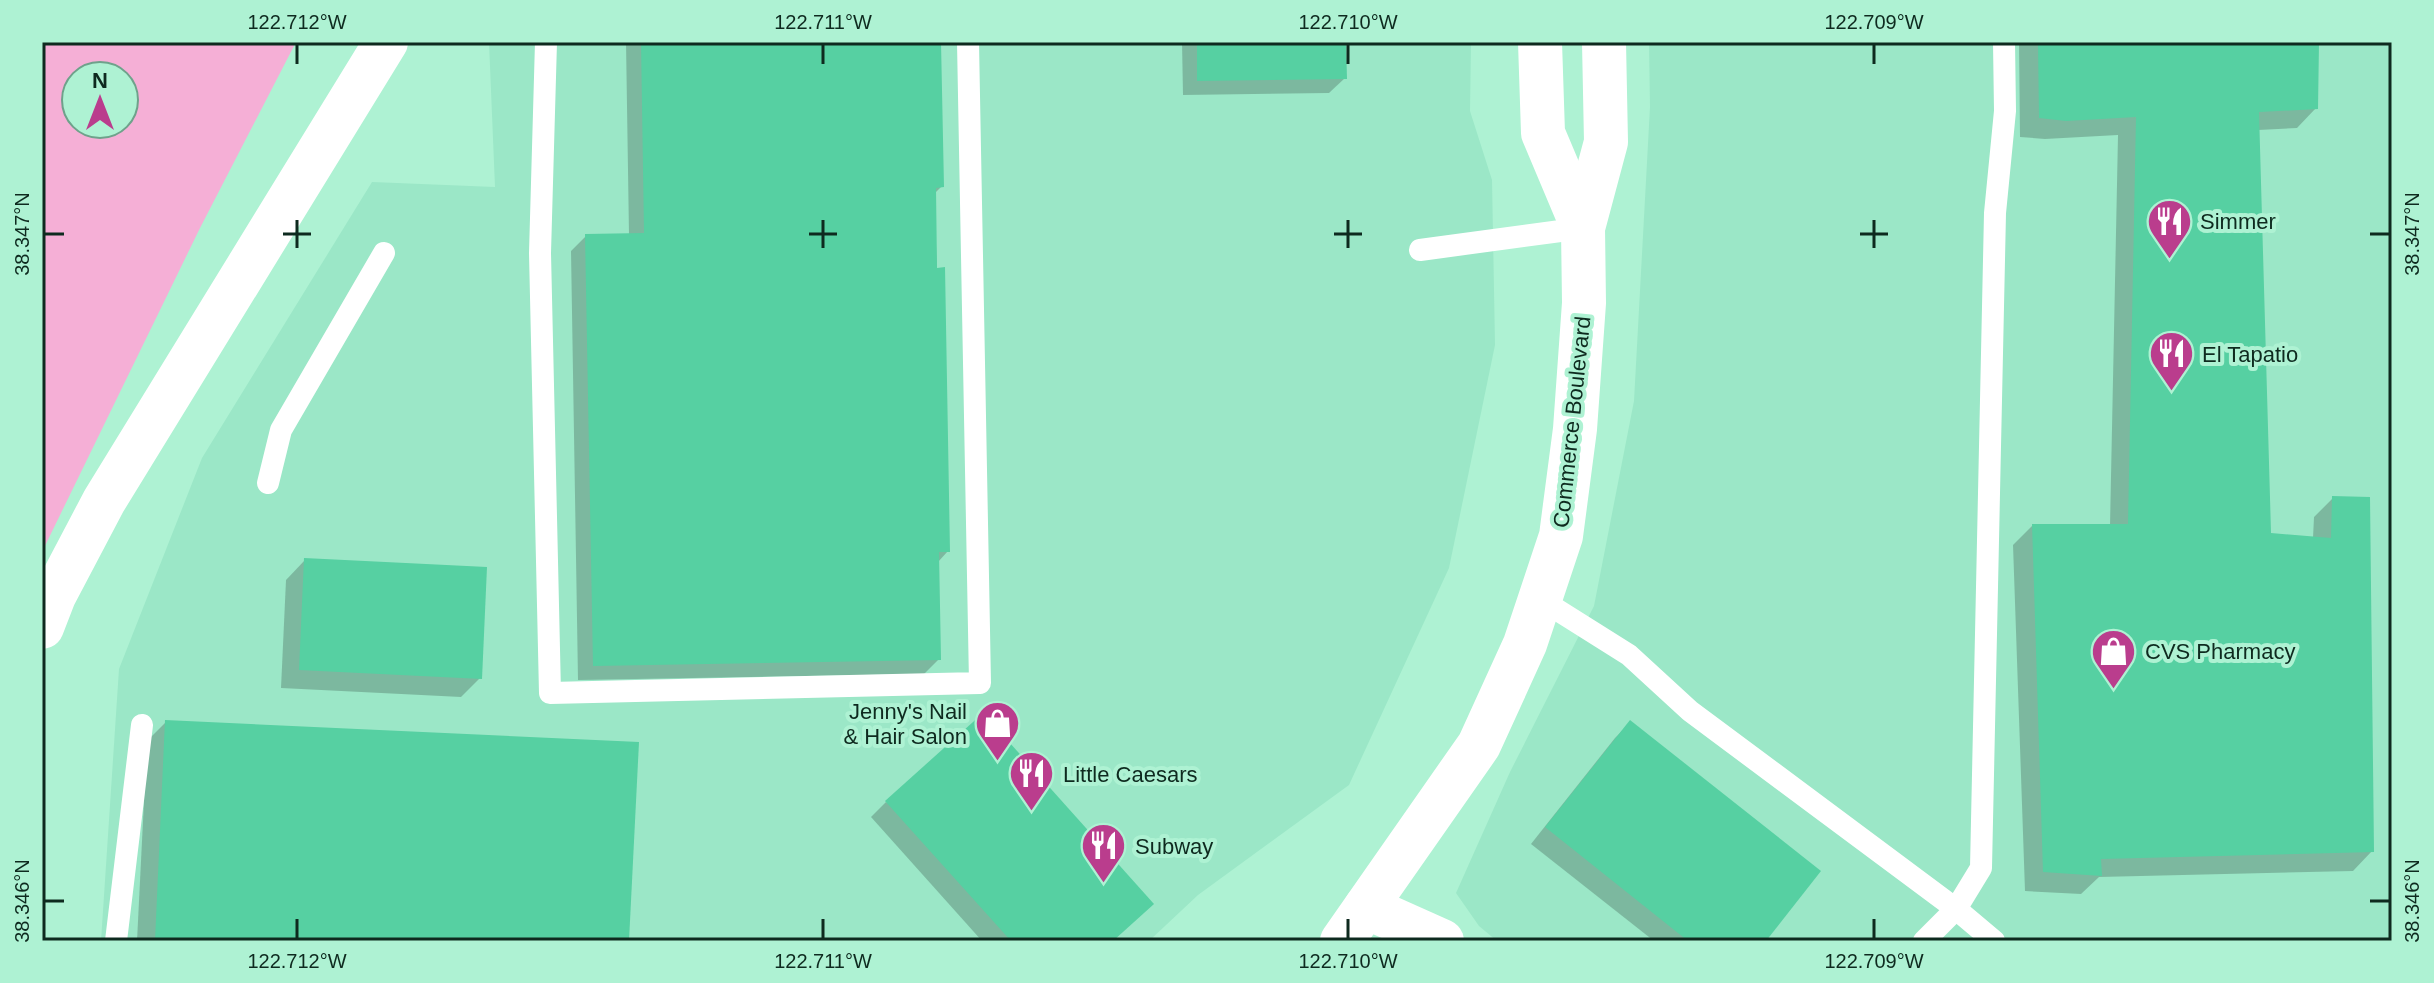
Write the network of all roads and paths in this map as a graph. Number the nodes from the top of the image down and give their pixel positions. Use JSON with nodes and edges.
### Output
{"nodes":[{"id":1,"x":386,"y":42,"type":"edge"},
{"id":2,"x":546,"y":42,"type":"edge"},
{"id":3,"x":968,"y":42,"type":"edge"},
{"id":4,"x":1540,"y":42,"type":"edge"},
{"id":5,"x":1604,"y":42,"type":"edge"},
{"id":6,"x":2004,"y":42,"type":"edge"},
{"id":7,"x":1583,"y":228,"type":"junction"},
{"id":8,"x":1420,"y":250,"type":"dead end"},
{"id":9,"x":384,"y":253,"type":"dead end"},
{"id":10,"x":268,"y":483,"type":"dead end"},
{"id":11,"x":1540,"y":599,"type":"junction"},
{"id":12,"x":42,"y":627,"type":"edge"},
{"id":13,"x":142,"y":725,"type":"dead end"},
{"id":14,"x":1956,"y":909,"type":"junction"},
{"id":15,"x":1354,"y":924,"type":"edge"},
{"id":16,"x":116,"y":941,"type":"edge"},
{"id":17,"x":1396,"y":941,"type":"edge"},
{"id":18,"x":1442,"y":941,"type":"edge"},
{"id":19,"x":1924,"y":941,"type":"edge"},
{"id":20,"x":1994,"y":941,"type":"edge"}],
"edges":[{"from":1,"to":12,"type":"main road"},
{"from":2,"to":3,"type":"lane"},
{"from":4,"to":7,"type":"main road","name":"Commerce Boulevard"},
{"from":5,"to":7,"type":"main road","name":"Commerce Boulevard"},
{"from":6,"to":14,"type":"lane"},
{"from":7,"to":8,"type":"lane"},
{"from":7,"to":11,"type":"main road","name":"Commerce Boulevard"},
{"from":9,"to":10,"type":"lane"},
{"from":11,"to":14,"type":"lane"},
{"from":11,"to":15,"type":"main road","name":"Commerce Boulevard"},
{"from":13,"to":16,"type":"lane"},
{"from":14,"to":19,"type":"lane"},
{"from":14,"to":20,"type":"lane"},
{"from":15,"to":17,"type":"main road"},
{"from":15,"to":18,"type":"main road"}]}
